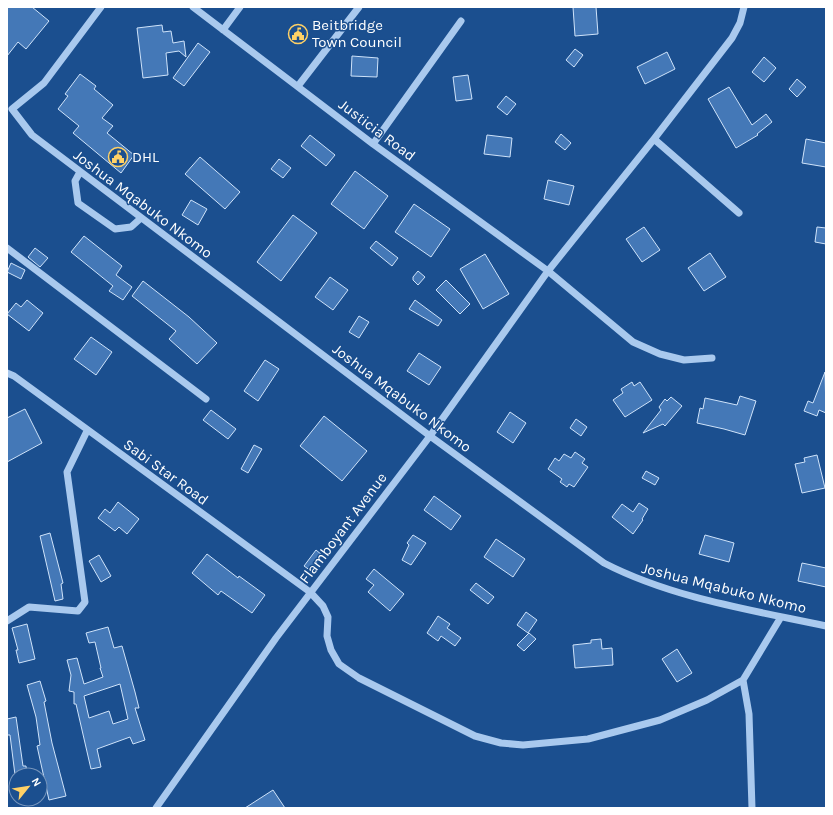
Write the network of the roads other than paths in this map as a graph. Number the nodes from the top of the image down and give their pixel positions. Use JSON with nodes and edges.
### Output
{"nodes":[{"id":1,"x":101,"y":7,"type":"edge"},
{"id":2,"x":193,"y":7,"type":"edge"},
{"id":3,"x":240,"y":7,"type":"edge"},
{"id":4,"x":358,"y":7,"type":"edge"},
{"id":5,"x":744,"y":7,"type":"edge"},
{"id":6,"x":461,"y":21,"type":"dead end"},
{"id":7,"x":223,"y":30,"type":"junction"},
{"id":8,"x":298,"y":86,"type":"junction"},
{"id":9,"x":10,"y":109,"type":"edge"},
{"id":10,"x":654,"y":139,"type":"junction"},
{"id":11,"x":373,"y":144,"type":"junction"},
{"id":12,"x":80,"y":172,"type":"junction"},
{"id":13,"x":739,"y":213,"type":"dead end"},
{"id":14,"x":141,"y":218,"type":"junction"},
{"id":15,"x":7,"y":248,"type":"edge"},
{"id":16,"x":548,"y":271,"type":"junction"},
{"id":17,"x":712,"y":358,"type":"dead end"},
{"id":18,"x":7,"y":373,"type":"edge"},
{"id":19,"x":206,"y":399,"type":"dead end"},
{"id":20,"x":87,"y":431,"type":"junction"},
{"id":21,"x":430,"y":436,"type":"junction"},
{"id":22,"x":310,"y":592,"type":"junction"},
{"id":23,"x":781,"y":617,"type":"junction"},
{"id":24,"x":7,"y":621,"type":"edge"},
{"id":25,"x":826,"y":626,"type":"edge"},
{"id":26,"x":743,"y":680,"type":"junction"},
{"id":27,"x":158,"y":805,"type":"edge"},
{"id":28,"x":752,"y":808,"type":"edge"}],
"edges":[{"from":1,"to":9,"type":"street"},
{"from":2,"to":7,"type":"street","name":"Justicia Road"},
{"from":3,"to":7,"type":"street"},
{"from":4,"to":8,"type":"street"},
{"from":5,"to":10,"type":"street","name":"Flamboyant Avenue"},
{"from":6,"to":11,"type":"street"},
{"from":7,"to":8,"type":"street","name":"Justicia Road"},
{"from":8,"to":11,"type":"street","name":"Justicia Road"},
{"from":9,"to":12,"type":"street","name":"Joshua Mqabuko Nkomo"},
{"from":10,"to":13,"type":"street"},
{"from":10,"to":16,"type":"street","name":"Flamboyant Avenue"},
{"from":11,"to":16,"type":"street","name":"Justicia Road"},
{"from":12,"to":14,"type":"street","name":"Joshua Mqabuko Nkomo"},
{"from":12,"to":14,"type":"street"},
{"from":14,"to":21,"type":"street","name":"Joshua Mqabuko Nkomo"},
{"from":15,"to":19,"type":"street"},
{"from":16,"to":17,"type":"street","name":"Justicia Road"},
{"from":16,"to":21,"type":"street","name":"Flamboyant Avenue"},
{"from":18,"to":20,"type":"street","name":"Sabi Star Road"},
{"from":20,"to":22,"type":"street","name":"Sabi Star Road"},
{"from":20,"to":24,"type":"street"},
{"from":21,"to":22,"type":"street","name":"Flamboyant Avenue"},
{"from":21,"to":23,"type":"street","name":"Joshua Mqabuko Nkomo"},
{"from":22,"to":26,"type":"street","name":"Sabi Star Road"},
{"from":22,"to":27,"type":"street","name":"Flamboyant Avenue"},
{"from":23,"to":25,"type":"street","name":"Joshua Mqabuko Nkomo"},
{"from":23,"to":26,"type":"street"},
{"from":26,"to":28,"type":"street"}]}
